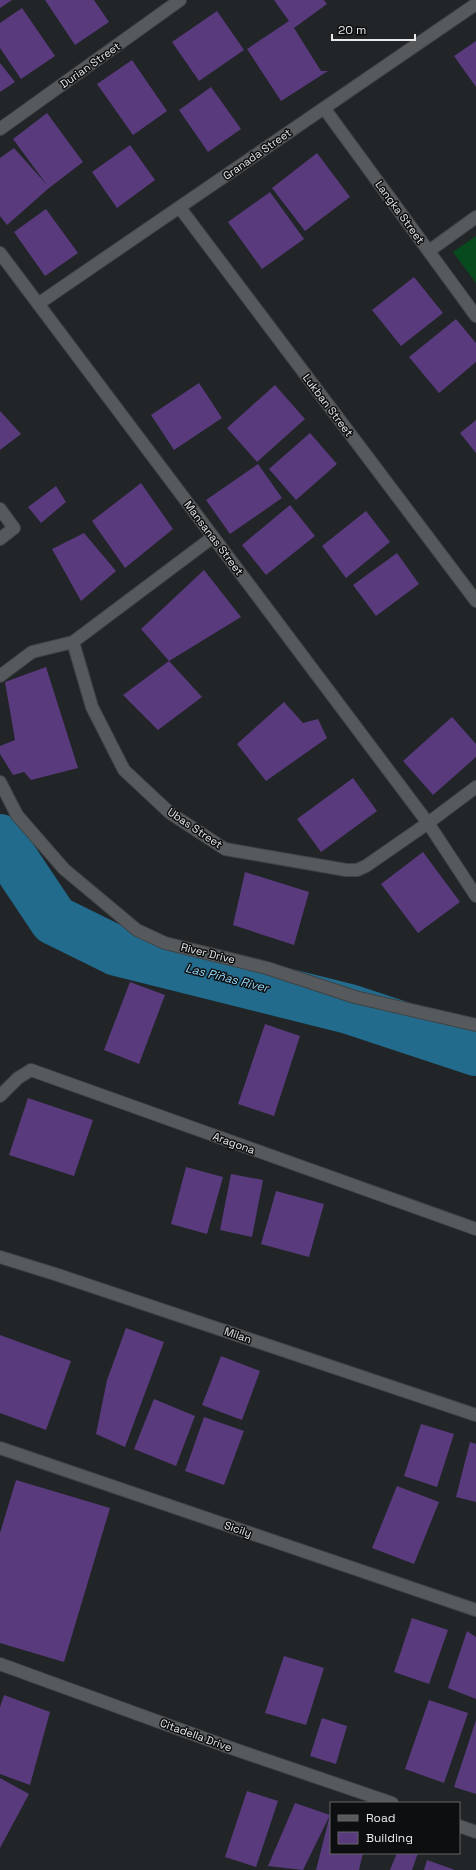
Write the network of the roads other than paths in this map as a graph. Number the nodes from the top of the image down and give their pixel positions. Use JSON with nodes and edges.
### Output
{"nodes":[{"id":1,"x":180,"y":0,"type":"edge"},
{"id":2,"x":476,"y":4,"type":"edge"},
{"id":3,"x":324,"y":108,"type":"junction"},
{"id":4,"x":0,"y":129,"type":"edge"},
{"id":5,"x":180,"y":208,"type":"junction"},
{"id":6,"x":476,"y":217,"type":"edge"},
{"id":7,"x":429,"y":251,"type":"junction"},
{"id":8,"x":0,"y":253,"type":"edge"},
{"id":9,"x":38,"y":304,"type":"junction"},
{"id":10,"x":476,"y":316,"type":"edge"},
{"id":11,"x":0,"y":509,"type":"edge"},
{"id":12,"x":213,"y":537,"type":"junction"},
{"id":13,"x":0,"y":539,"type":"edge"},
{"id":14,"x":476,"y":601,"type":"edge"},
{"id":15,"x":73,"y":642,"type":"junction"},
{"id":16,"x":0,"y":676,"type":"edge"},
{"id":17,"x":0,"y":782,"type":"edge"},
{"id":18,"x":476,"y":787,"type":"edge"},
{"id":19,"x":428,"y":824,"type":"junction"},
{"id":20,"x":476,"y":896,"type":"edge"},
{"id":21,"x":476,"y":1025,"type":"edge"},
{"id":22,"x":0,"y":1096,"type":"edge"},
{"id":23,"x":476,"y":1228,"type":"edge"},
{"id":24,"x":0,"y":1258,"type":"edge"},
{"id":25,"x":476,"y":1415,"type":"edge"},
{"id":26,"x":0,"y":1448,"type":"edge"},
{"id":27,"x":476,"y":1610,"type":"edge"},
{"id":28,"x":0,"y":1664,"type":"edge"},
{"id":29,"x":389,"y":1802,"type":"edge"},
{"id":30,"x":460,"y":1826,"type":"edge"},
{"id":31,"x":476,"y":1832,"type":"edge"}],
"edges":[{"from":1,"to":4,"type":"street","name":"Durian Street"},
{"from":2,"to":3,"type":"street","name":"Granada Street"},
{"from":3,"to":5,"type":"street","name":"Granada Street"},
{"from":3,"to":7,"type":"street","name":"Langka Street"},
{"from":5,"to":9,"type":"street","name":"Granada Street"},
{"from":5,"to":14,"type":"street","name":"Lukban Street"},
{"from":6,"to":7,"type":"street"},
{"from":7,"to":10,"type":"street","name":"Langka Street"},
{"from":8,"to":9,"type":"street","name":"Mansanas Street"},
{"from":9,"to":12,"type":"street","name":"Mansanas Street"},
{"from":11,"to":13,"type":"street"},
{"from":12,"to":15,"type":"street"},
{"from":12,"to":19,"type":"street","name":"Mansanas Street"},
{"from":15,"to":16,"type":"street"},
{"from":15,"to":19,"type":"street","name":"Ubas Street"},
{"from":17,"to":21,"type":"street","name":"River Drive"},
{"from":18,"to":19,"type":"street","name":"Ubas Street"},
{"from":19,"to":20,"type":"street","name":"Mansanas Street"},
{"from":22,"to":23,"type":"street","name":"Aragona"},
{"from":24,"to":25,"type":"street","name":"Milan"},
{"from":26,"to":27,"type":"street","name":"Sicily"},
{"from":28,"to":29,"type":"street","name":"Citadella Drive"},
{"from":30,"to":31,"type":"street"}]}
